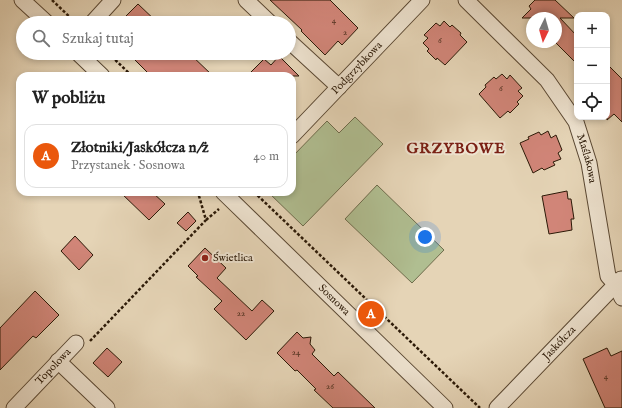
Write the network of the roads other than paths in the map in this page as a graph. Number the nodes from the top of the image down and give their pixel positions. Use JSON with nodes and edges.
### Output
{"nodes":[{"id":1,"x":22,"y":0,"type":"edge"},
{"id":2,"x":113,"y":0,"type":"edge"},
{"id":3,"x":246,"y":0,"type":"edge"},
{"id":4,"x":422,"y":0,"type":"edge"},
{"id":5,"x":466,"y":0,"type":"edge"},
{"id":6,"x":39,"y":16,"type":"edge"},
{"id":7,"x":98,"y":16,"type":"edge"},
{"id":8,"x":263,"y":16,"type":"edge"},
{"id":9,"x":296,"y":47,"type":"edge"},
{"id":10,"x":85,"y":60,"type":"edge"},
{"id":11,"x":98,"y":72,"type":"edge"},
{"id":12,"x":339,"y":87,"type":"junction"},
{"id":13,"x":296,"y":132,"type":"edge"},
{"id":14,"x":231,"y":196,"type":"edge"},
{"id":15,"x":620,"y":287,"type":"edge"},
{"id":16,"x":81,"y":344,"type":"road end"},
{"id":17,"x":58,"y":361,"type":"junction"},
{"id":18,"x":14,"y":408,"type":"edge"},
{"id":19,"x":106,"y":408,"type":"edge"},
{"id":20,"x":446,"y":408,"type":"edge"},
{"id":21,"x":497,"y":408,"type":"edge"}],
"edges":[{"from":1,"to":6,"type":"street"},
{"from":2,"to":7,"type":"street"},
{"from":3,"to":8,"type":"street"},
{"from":4,"to":12,"type":"street","name":"Podgrzybkowa"},
{"from":5,"to":15,"type":"street","name":"Maślakowa"},
{"from":9,"to":12,"type":"street"},
{"from":10,"to":11,"type":"street"},
{"from":12,"to":13,"type":"street","name":"Podgrzybkowa"},
{"from":14,"to":20,"type":"street","name":"Sosnowa"},
{"from":15,"to":21,"type":"street","name":"Jaskółcza"},
{"from":16,"to":17,"type":"street","name":"Topolowa"},
{"from":17,"to":18,"type":"street","name":"Topolowa"},
{"from":17,"to":19,"type":"street"}]}
